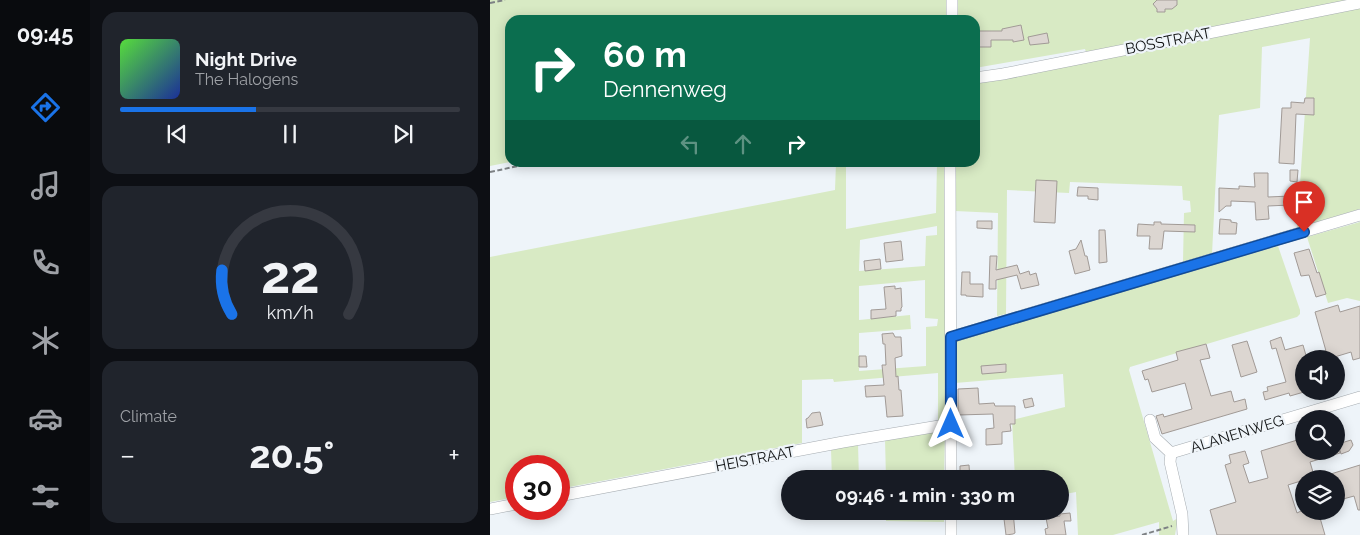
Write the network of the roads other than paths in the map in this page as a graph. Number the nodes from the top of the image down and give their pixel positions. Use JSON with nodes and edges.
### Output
{"nodes":[{"id":1,"x":952,"y":0,"type":"edge"},
{"id":2,"x":1360,"y":4,"type":"edge"},
{"id":3,"x":952,"y":15,"type":"edge"},
{"id":4,"x":980,"y":77,"type":"edge"},
{"id":5,"x":950,"y":167,"type":"edge"},
{"id":6,"x":1360,"y":215,"type":"edge"},
{"id":7,"x":951,"y":337,"type":"junction"},
{"id":8,"x":1360,"y":397,"type":"edge"},
{"id":9,"x":1150,"y":420,"type":"dead end"},
{"id":10,"x":951,"y":424,"type":"junction"},
{"id":11,"x":1172,"y":453,"type":"junction"},
{"id":12,"x":951,"y":470,"type":"edge"},
{"id":13,"x":570,"y":494,"type":"edge"},
{"id":14,"x":505,"y":506,"type":"edge"},
{"id":15,"x":490,"y":509,"type":"edge"},
{"id":16,"x":951,"y":520,"type":"edge"},
{"id":17,"x":951,"y":535,"type":"edge"},
{"id":18,"x":1183,"y":535,"type":"edge"}],
"edges":[{"from":1,"to":3,"type":"street"},
{"from":2,"to":4,"type":"street","name":"BOSSTRAAT"},
{"from":5,"to":7,"type":"street"},
{"from":6,"to":7,"type":"street"},
{"from":7,"to":10,"type":"street"},
{"from":8,"to":11,"type":"street","name":"ALANENWEG"},
{"from":9,"to":11,"type":"street"},
{"from":10,"to":12,"type":"street"},
{"from":10,"to":13,"type":"street","name":"HEISTRAAT"},
{"from":11,"to":18,"type":"street"},
{"from":14,"to":15,"type":"street"},
{"from":16,"to":17,"type":"street"}]}
